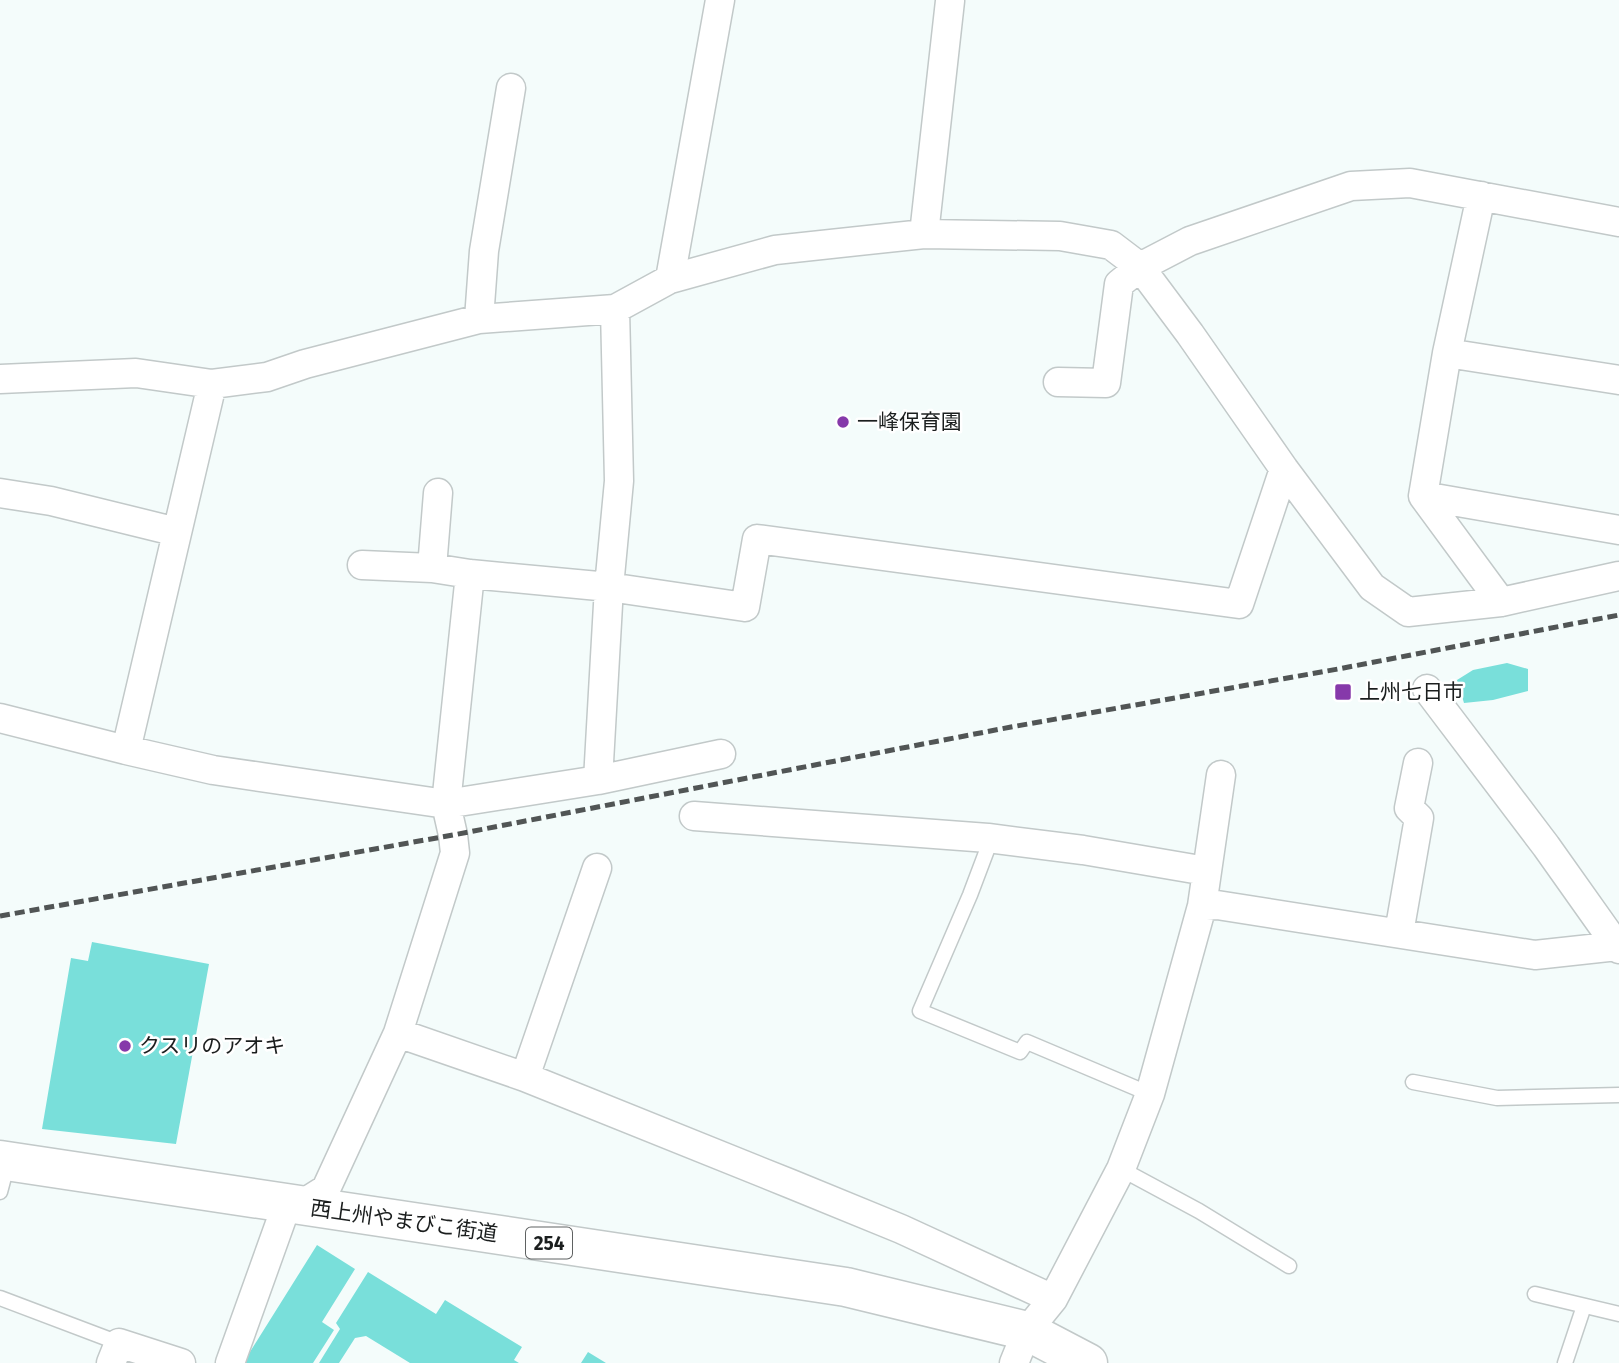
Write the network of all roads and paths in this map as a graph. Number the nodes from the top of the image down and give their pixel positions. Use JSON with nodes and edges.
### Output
{"nodes":[{"id":1,"x":720,"y":0,"type":"edge"},
{"id":2,"x":950,"y":1,"type":"edge"},
{"id":3,"x":511,"y":88,"type":"dead end"},
{"id":4,"x":1481,"y":196,"type":"junction"},
{"id":5,"x":1619,"y":222,"type":"edge"},
{"id":6,"x":924,"y":234,"type":"junction"},
{"id":7,"x":1140,"y":267,"type":"junction"},
{"id":8,"x":670,"y":279,"type":"junction"},
{"id":9,"x":615,"y":309,"type":"junction"},
{"id":10,"x":479,"y":319,"type":"junction"},
{"id":11,"x":1447,"y":353,"type":"junction"},
{"id":12,"x":0,"y":379,"type":"edge"},
{"id":13,"x":1619,"y":380,"type":"edge"},
{"id":14,"x":1058,"y":382,"type":"dead end"},
{"id":15,"x":212,"y":384,"type":"junction"},
{"id":16,"x":1284,"y":469,"type":"junction"},
{"id":17,"x":0,"y":493,"type":"edge"},
{"id":18,"x":438,"y":493,"type":"dead end"},
{"id":19,"x":1423,"y":496,"type":"junction"},
{"id":20,"x":1619,"y":530,"type":"edge"},
{"id":21,"x":177,"y":532,"type":"junction"},
{"id":22,"x":362,"y":565,"type":"dead end"},
{"id":23,"x":432,"y":568,"type":"junction"},
{"id":24,"x":470,"y":574,"type":"junction"},
{"id":25,"x":1619,"y":576,"type":"edge"},
{"id":26,"x":609,"y":587,"type":"junction"},
{"id":27,"x":1501,"y":602,"type":"junction"},
{"id":28,"x":1427,"y":689,"type":"dead end"},
{"id":29,"x":0,"y":718,"type":"edge"},
{"id":30,"x":125,"y":750,"type":"junction"},
{"id":31,"x":721,"y":754,"type":"dead end"},
{"id":32,"x":1418,"y":763,"type":"dead end"},
{"id":33,"x":1221,"y":775,"type":"dead end"},
{"id":34,"x":598,"y":780,"type":"junction"},
{"id":35,"x":446,"y":804,"type":"junction"},
{"id":36,"x":694,"y":816,"type":"dead end"},
{"id":37,"x":988,"y":838,"type":"junction"},
{"id":38,"x":597,"y":868,"type":"dead end"},
{"id":39,"x":1206,"y":871,"type":"junction"},
{"id":40,"x":1202,"y":906,"type":"junction"},
{"id":41,"x":1399,"y":933,"type":"junction"},
{"id":42,"x":1615,"y":937,"type":"edge"},
{"id":43,"x":398,"y":1033,"type":"junction"},
{"id":44,"x":525,"y":1077,"type":"junction"},
{"id":45,"x":1413,"y":1082,"type":"dead end"},
{"id":46,"x":1150,"y":1094,"type":"junction"},
{"id":47,"x":1619,"y":1095,"type":"edge"},
{"id":48,"x":1121,"y":1169,"type":"junction"},
{"id":49,"x":3,"y":1171,"type":"edge"},
{"id":50,"x":293,"y":1205,"type":"junction"},
{"id":51,"x":1289,"y":1266,"type":"dead end"},
{"id":52,"x":1535,"y":1294,"type":"dead end"},
{"id":53,"x":0,"y":1298,"type":"edge"},
{"id":54,"x":1053,"y":1299,"type":"junction"},
{"id":55,"x":1584,"y":1306,"type":"junction"},
{"id":56,"x":1619,"y":1314,"type":"edge"},
{"id":57,"x":1020,"y":1347,"type":"edge"},
{"id":58,"x":115,"y":1353,"type":"edge"},
{"id":59,"x":181,"y":1363,"type":"edge"},
{"id":60,"x":229,"y":1363,"type":"edge"},
{"id":61,"x":1088,"y":1363,"type":"edge"},
{"id":62,"x":1565,"y":1363,"type":"edge"}],
"edges":[{"from":1,"to":8,"type":"street"},
{"from":2,"to":6,"type":"street"},
{"from":3,"to":10,"type":"street"},
{"from":4,"to":5,"type":"street"},
{"from":4,"to":7,"type":"street"},
{"from":4,"to":11,"type":"street"},
{"from":6,"to":7,"type":"street"},
{"from":6,"to":8,"type":"street"},
{"from":7,"to":14,"type":"street"},
{"from":7,"to":16,"type":"street"},
{"from":8,"to":9,"type":"street"},
{"from":9,"to":10,"type":"street"},
{"from":9,"to":26,"type":"street"},
{"from":10,"to":15,"type":"street"},
{"from":11,"to":13,"type":"street"},
{"from":11,"to":19,"type":"street"},
{"from":12,"to":15,"type":"street"},
{"from":15,"to":21,"type":"street"},
{"from":16,"to":26,"type":"street"},
{"from":16,"to":27,"type":"street"},
{"from":17,"to":21,"type":"street"},
{"from":18,"to":23,"type":"street"},
{"from":19,"to":20,"type":"street"},
{"from":19,"to":27,"type":"street"},
{"from":21,"to":30,"type":"street"},
{"from":22,"to":23,"type":"street"},
{"from":23,"to":24,"type":"street"},
{"from":24,"to":26,"type":"street"},
{"from":24,"to":35,"type":"street"},
{"from":25,"to":27,"type":"street"},
{"from":26,"to":34,"type":"street"},
{"from":28,"to":42,"type":"street"},
{"from":29,"to":30,"type":"street"},
{"from":30,"to":35,"type":"street"},
{"from":31,"to":34,"type":"street"},
{"from":32,"to":41,"type":"street"},
{"from":33,"to":39,"type":"street"},
{"from":34,"to":35,"type":"street"},
{"from":35,"to":43,"type":"street"},
{"from":36,"to":37,"type":"street"},
{"from":37,"to":39,"type":"street"},
{"from":37,"to":46,"type":"lane"},
{"from":38,"to":44,"type":"street"},
{"from":39,"to":40,"type":"street"},
{"from":40,"to":41,"type":"street"},
{"from":40,"to":46,"type":"street"},
{"from":41,"to":42,"type":"street"},
{"from":43,"to":44,"type":"street"},
{"from":43,"to":50,"type":"street"},
{"from":44,"to":54,"type":"street"},
{"from":45,"to":47,"type":"lane"},
{"from":46,"to":48,"type":"street"},
{"from":48,"to":51,"type":"lane"},
{"from":48,"to":54,"type":"street"},
{"from":49,"to":50,"type":"highway","name":"西上州やまびこ街道","number":"254"},
{"from":50,"to":57,"type":"highway","name":"西上州やまびこ街道","number":"254"},
{"from":50,"to":60,"type":"street"},
{"from":52,"to":55,"type":"lane"},
{"from":53,"to":58,"type":"lane"},
{"from":54,"to":57,"type":"street"},
{"from":55,"to":56,"type":"lane"},
{"from":55,"to":62,"type":"lane"},
{"from":57,"to":61,"type":"highway","name":"西上州やまびこ街道","number":"254"},
{"from":58,"to":59,"type":"street"}]}
